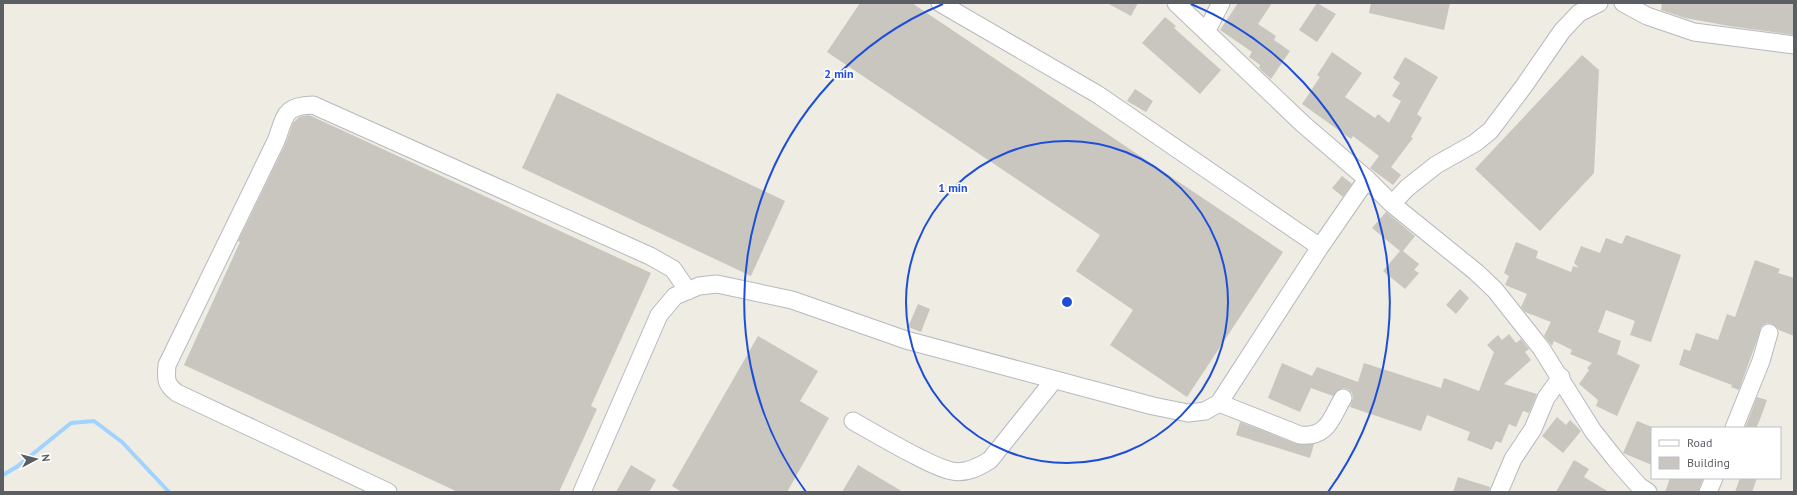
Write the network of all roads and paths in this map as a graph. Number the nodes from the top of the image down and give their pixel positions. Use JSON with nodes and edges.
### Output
{"nodes":[{"id":1,"x":940,"y":3,"type":"edge"},
{"id":2,"x":1176,"y":3,"type":"edge"},
{"id":3,"x":1221,"y":3,"type":"edge"},
{"id":4,"x":1599,"y":3,"type":"edge"},
{"id":5,"x":1623,"y":3,"type":"edge"},
{"id":6,"x":1206,"y":32,"type":"junction"},
{"id":7,"x":1794,"y":45,"type":"edge"},
{"id":8,"x":1367,"y":179,"type":"junction"},
{"id":9,"x":1392,"y":204,"type":"junction"},
{"id":10,"x":1320,"y":247,"type":"junction"},
{"id":11,"x":688,"y":291,"type":"junction"},
{"id":12,"x":1769,"y":333,"type":"dead end"},
{"id":13,"x":1561,"y":377,"type":"junction"},
{"id":14,"x":1054,"y":380,"type":"junction"},
{"id":15,"x":1343,"y":398,"type":"dead end"},
{"id":16,"x":1219,"y":403,"type":"junction"},
{"id":17,"x":853,"y":421,"type":"dead end"},
{"id":18,"x":1734,"y":427,"type":"edge"},
{"id":19,"x":1714,"y":479,"type":"edge"},
{"id":20,"x":388,"y":492,"type":"edge"},
{"id":21,"x":582,"y":492,"type":"edge"},
{"id":22,"x":1499,"y":492,"type":"edge"},
{"id":23,"x":1648,"y":492,"type":"edge"},
{"id":24,"x":1708,"y":492,"type":"edge"}],
"edges":[{"from":1,"to":10,"type":"street"},
{"from":2,"to":6,"type":"street"},
{"from":3,"to":6,"type":"street"},
{"from":4,"to":9,"type":"street"},
{"from":5,"to":7,"type":"street"},
{"from":6,"to":8,"type":"street"},
{"from":8,"to":9,"type":"street"},
{"from":8,"to":10,"type":"street"},
{"from":9,"to":13,"type":"street"},
{"from":10,"to":16,"type":"street"},
{"from":11,"to":14,"type":"street"},
{"from":11,"to":20,"type":"street"},
{"from":11,"to":21,"type":"street"},
{"from":12,"to":18,"type":"street"},
{"from":13,"to":22,"type":"street"},
{"from":13,"to":23,"type":"street"},
{"from":14,"to":16,"type":"street"},
{"from":14,"to":17,"type":"street"},
{"from":15,"to":16,"type":"street"},
{"from":19,"to":24,"type":"street"}]}
